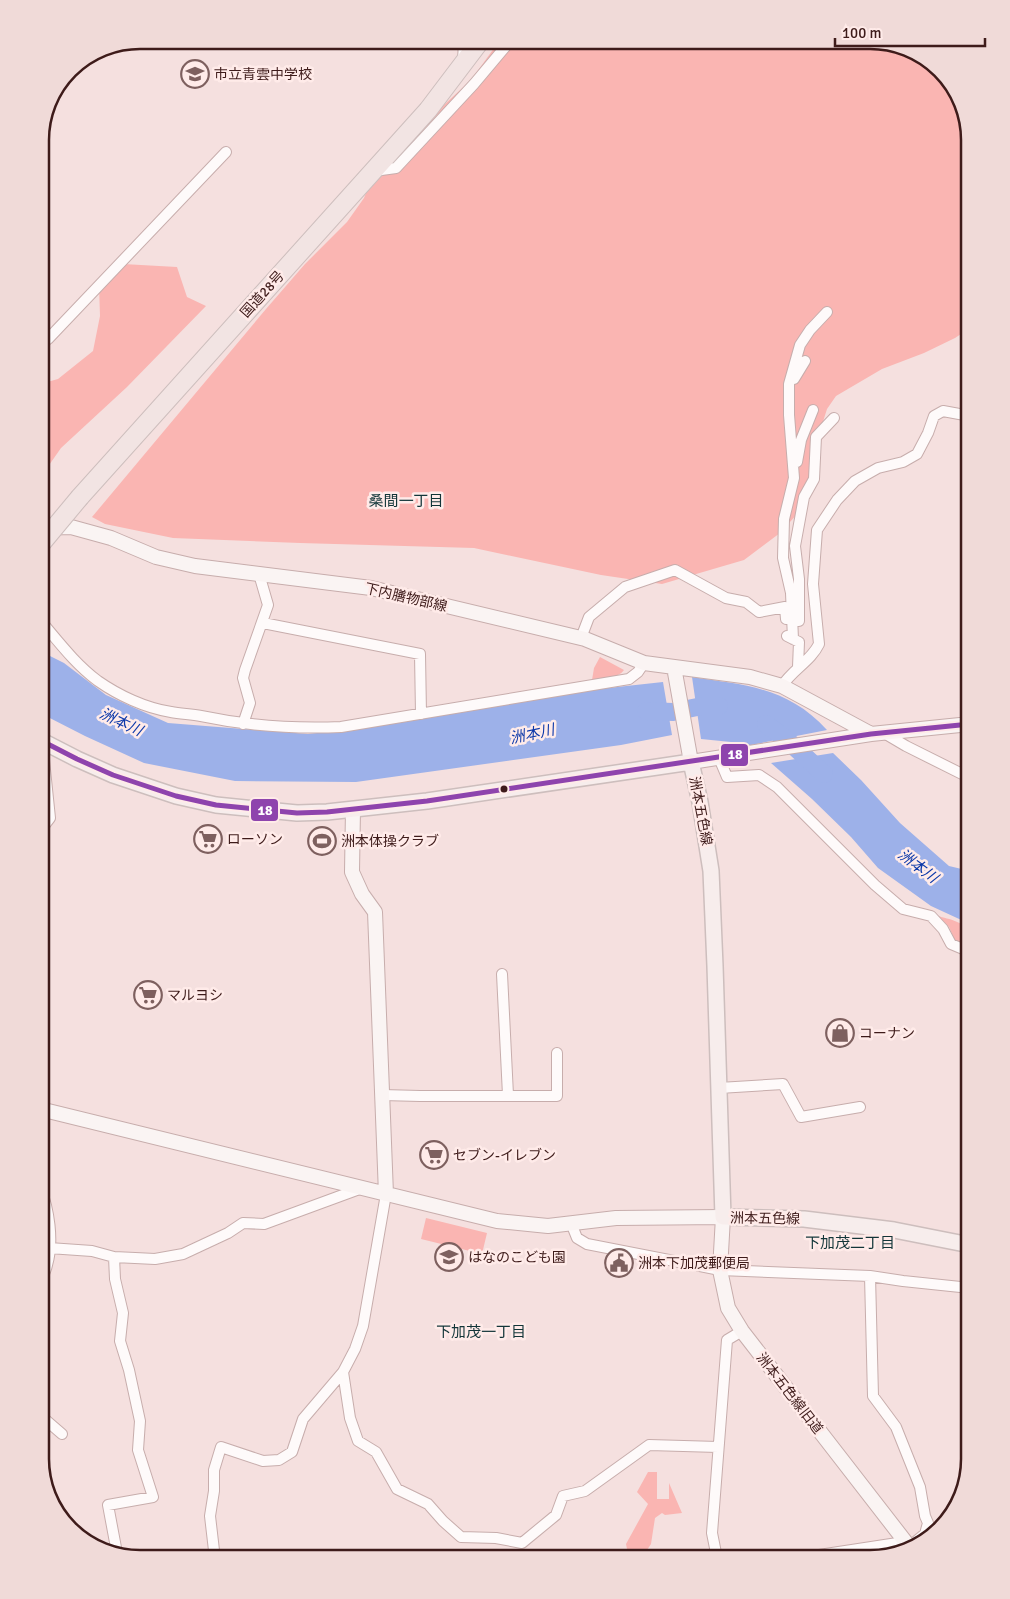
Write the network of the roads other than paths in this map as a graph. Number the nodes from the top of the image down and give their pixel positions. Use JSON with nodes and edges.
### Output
{"nodes":[{"id":1,"x":464,"y":49,"type":"edge"},
{"id":2,"x":475,"y":49,"type":"edge"},
{"id":3,"x":503,"y":49,"type":"edge"},
{"id":4,"x":463,"y":65,"type":"junction"},
{"id":5,"x":226,"y":152,"type":"dead end"},
{"id":6,"x":372,"y":172,"type":"junction"},
{"id":7,"x":827,"y":312,"type":"dead end"},
{"id":8,"x":49,"y":338,"type":"edge"},
{"id":9,"x":805,"y":361,"type":"dead end"},
{"id":10,"x":789,"y":389,"type":"junction"},
{"id":11,"x":813,"y":410,"type":"dead end"},
{"id":12,"x":961,"y":414,"type":"edge"},
{"id":13,"x":834,"y":418,"type":"dead end"},
{"id":14,"x":794,"y":478,"type":"junction"},
{"id":15,"x":49,"y":528,"type":"edge"},
{"id":16,"x":49,"y":534,"type":"edge"},
{"id":17,"x":259,"y":574,"type":"junction"},
{"id":18,"x":263,"y":623,"type":"junction"},
{"id":19,"x":49,"y":631,"type":"edge"},
{"id":20,"x":580,"y":638,"type":"junction"},
{"id":21,"x":796,"y":640,"type":"junction"},
{"id":22,"x":644,"y":663,"type":"junction"},
{"id":23,"x":798,"y":668,"type":"junction"},
{"id":24,"x":675,"y":671,"type":"junction"},
{"id":25,"x":782,"y":686,"type":"junction"},
{"id":26,"x":421,"y":714,"type":"junction"},
{"id":27,"x":244,"y":724,"type":"junction"},
{"id":28,"x":961,"y":725,"type":"edge"},
{"id":29,"x":877,"y":733,"type":"junction"},
{"id":30,"x":49,"y":744,"type":"edge"},
{"id":31,"x":719,"y":758,"type":"junction"},
{"id":32,"x":691,"y":762,"type":"junction"},
{"id":33,"x":961,"y":774,"type":"edge"},
{"id":34,"x":354,"y":809,"type":"junction"},
{"id":35,"x":961,"y":948,"type":"edge"},
{"id":36,"x":502,"y":974,"type":"dead end"},
{"id":37,"x":557,"y":1053,"type":"dead end"},
{"id":38,"x":719,"y":1088,"type":"junction"},
{"id":39,"x":382,"y":1095,"type":"junction"},
{"id":40,"x":508,"y":1095,"type":"junction"},
{"id":41,"x":860,"y":1107,"type":"dead end"},
{"id":42,"x":49,"y":1111,"type":"edge"},
{"id":43,"x":362,"y":1188,"type":"junction"},
{"id":44,"x":386,"y":1194,"type":"junction"},
{"id":45,"x":722,"y":1217,"type":"junction"},
{"id":46,"x":49,"y":1218,"type":"edge"},
{"id":47,"x":571,"y":1223,"type":"junction"},
{"id":48,"x":961,"y":1243,"type":"edge"},
{"id":49,"x":49,"y":1248,"type":"joint"},
{"id":50,"x":114,"y":1257,"type":"junction"},
{"id":51,"x":720,"y":1270,"type":"junction"},
{"id":52,"x":870,"y":1276,"type":"junction"},
{"id":53,"x":961,"y":1287,"type":"edge"},
{"id":54,"x":742,"y":1331,"type":"junction"},
{"id":55,"x":343,"y":1372,"type":"junction"},
{"id":56,"x":49,"y":1423,"type":"edge"},
{"id":57,"x":62,"y":1434,"type":"dead end"},
{"id":58,"x":718,"y":1447,"type":"junction"},
{"id":59,"x":926,"y":1531,"type":"edge"},
{"id":60,"x":906,"y":1543,"type":"edge"},
{"id":61,"x":116,"y":1546,"type":"edge"},
{"id":62,"x":213,"y":1550,"type":"edge"},
{"id":63,"x":715,"y":1550,"type":"edge"}],
"edges":[{"from":1,"to":4,"type":"street"},
{"from":2,"to":4,"type":"highway","name":"国道28号"},
{"from":3,"to":6,"type":"street"},
{"from":4,"to":6,"type":"highway","name":"国道28号"},
{"from":5,"to":8,"type":"street"},
{"from":6,"to":16,"type":"highway","name":"国道28号","bridge":true},
{"from":7,"to":10,"type":"street"},
{"from":9,"to":10,"type":"street"},
{"from":10,"to":14,"type":"street"},
{"from":11,"to":14,"type":"street"},
{"from":12,"to":23,"type":"street"},
{"from":13,"to":21,"type":"street"},
{"from":14,"to":21,"type":"street"},
{"from":15,"to":17,"type":"street","name":"下内膳物部線"},
{"from":17,"to":18,"type":"street"},
{"from":17,"to":20,"type":"street","name":"下内膳物部線"},
{"from":18,"to":26,"type":"street"},
{"from":18,"to":27,"type":"street"},
{"from":19,"to":27,"type":"street"},
{"from":20,"to":21,"type":"street"},
{"from":20,"to":22,"type":"street","name":"下内膳物部線"},
{"from":21,"to":23,"type":"street"},
{"from":22,"to":24,"type":"street","name":"下内膳物部線"},
{"from":22,"to":26,"type":"street"},
{"from":23,"to":25,"type":"street"},
{"from":24,"to":25,"type":"street","name":"下内膳物部線"},
{"from":24,"to":32,"type":"street"},
{"from":25,"to":29,"type":"street","name":"下内膳物部線"},
{"from":26,"to":27,"type":"street"},
{"from":28,"to":29,"type":"street"},
{"from":29,"to":31,"type":"street"},
{"from":29,"to":33,"type":"street"},
{"from":30,"to":34,"type":"main road","name":"洲本五色線"},
{"from":31,"to":32,"type":"street"},
{"from":31,"to":35,"type":"street"},
{"from":32,"to":34,"type":"main road","name":"洲本五色線"},
{"from":32,"to":38,"type":"main road","name":"洲本五色線"},
{"from":34,"to":39,"type":"street"},
{"from":36,"to":40,"type":"street"},
{"from":37,"to":40,"type":"street"},
{"from":38,"to":41,"type":"street"},
{"from":38,"to":45,"type":"main road","name":"洲本五色線"},
{"from":39,"to":40,"type":"street"},
{"from":39,"to":44,"type":"street"},
{"from":42,"to":43,"type":"street"},
{"from":43,"to":44,"type":"street"},
{"from":43,"to":50,"type":"street"},
{"from":44,"to":47,"type":"street"},
{"from":44,"to":55,"type":"street"},
{"from":45,"to":47,"type":"street"},
{"from":45,"to":48,"type":"main road","name":"洲本五色線"},
{"from":45,"to":51,"type":"street","name":"洲本五色線旧道"},
{"from":46,"to":49,"type":"street"},
{"from":47,"to":51,"type":"street"},
{"from":49,"to":50,"type":"street"},
{"from":50,"to":61,"type":"street"},
{"from":51,"to":52,"type":"street"},
{"from":51,"to":54,"type":"street","name":"洲本五色線旧道"},
{"from":52,"to":53,"type":"street"},
{"from":52,"to":59,"type":"street"},
{"from":54,"to":58,"type":"street"},
{"from":54,"to":60,"type":"street","name":"洲本五色線旧道"},
{"from":55,"to":58,"type":"street"},
{"from":55,"to":62,"type":"street"},
{"from":56,"to":57,"type":"street"},
{"from":58,"to":63,"type":"street"}]}
